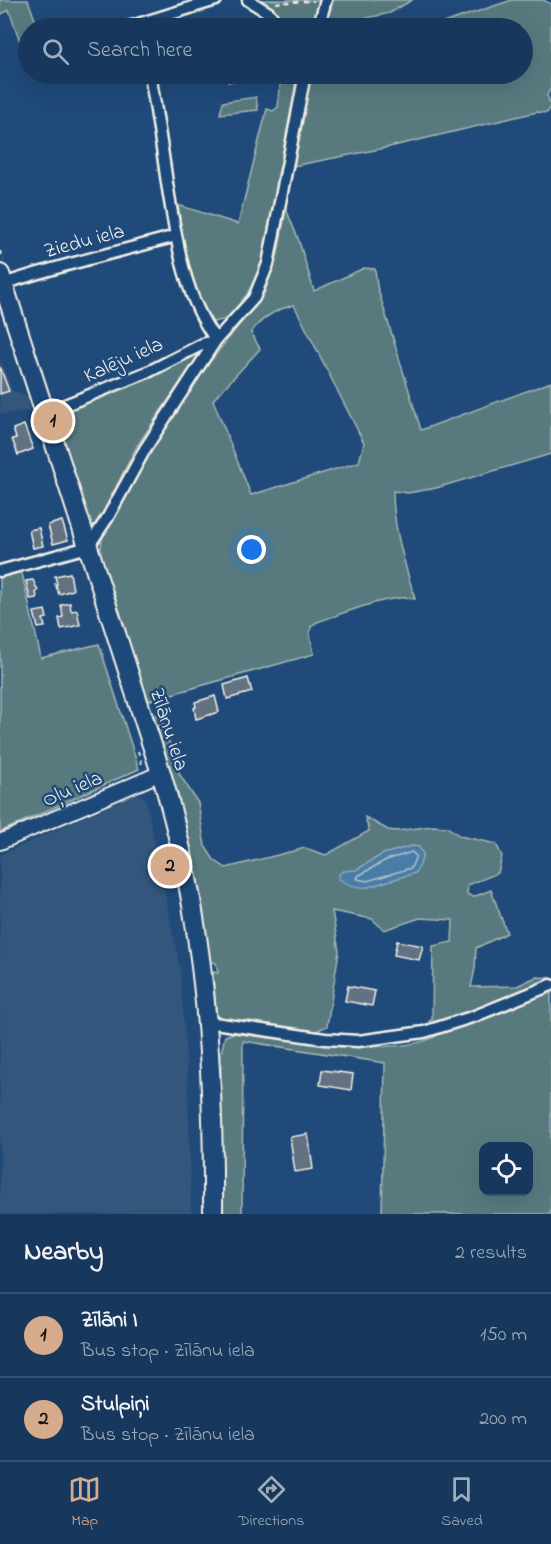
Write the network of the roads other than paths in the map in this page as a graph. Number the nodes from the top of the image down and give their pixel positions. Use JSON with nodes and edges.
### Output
{"nodes":[{"id":1,"x":216,"y":0,"type":"edge"},
{"id":2,"x":326,"y":0,"type":"edge"},
{"id":3,"x":250,"y":1,"type":"edge"},
{"id":4,"x":165,"y":18,"type":"edge"},
{"id":5,"x":273,"y":18,"type":"edge"},
{"id":6,"x":321,"y":18,"type":"edge"},
{"id":7,"x":152,"y":84,"type":"edge"},
{"id":8,"x":302,"y":84,"type":"edge"},
{"id":9,"x":176,"y":236,"type":"junction"},
{"id":10,"x":1,"y":281,"type":"edge"},
{"id":11,"x":216,"y":340,"type":"junction"},
{"id":12,"x":45,"y":413,"type":"junction"},
{"id":13,"x":88,"y":547,"type":"junction"},
{"id":14,"x":0,"y":571,"type":"edge"},
{"id":15,"x":154,"y":776,"type":"junction"},
{"id":16,"x":0,"y":842,"type":"edge"},
{"id":17,"x":551,"y":985,"type":"edge"},
{"id":18,"x":207,"y":1022,"type":"junction"},
{"id":19,"x":213,"y":1214,"type":"edge"}],
"edges":[{"from":1,"to":4,"type":"street"},
{"from":2,"to":6,"type":"street"},
{"from":3,"to":5,"type":"street"},
{"from":7,"to":9,"type":"street"},
{"from":8,"to":11,"type":"street"},
{"from":9,"to":10,"type":"street","name":"Ziedu iela"},
{"from":9,"to":11,"type":"street"},
{"from":10,"to":12,"type":"highway","name":"Zīlānu iela"},
{"from":11,"to":12,"type":"street","name":"Kalēju iela"},
{"from":11,"to":13,"type":"street"},
{"from":12,"to":13,"type":"highway","name":"Zīlānu iela"},
{"from":13,"to":14,"type":"street"},
{"from":13,"to":15,"type":"highway","name":"Zīlānu iela"},
{"from":15,"to":16,"type":"street","name":"Oļu iela"},
{"from":15,"to":18,"type":"highway","name":"Zīlānu iela"},
{"from":17,"to":18,"type":"street"},
{"from":18,"to":19,"type":"highway","name":"Zīlānu iela"}]}
